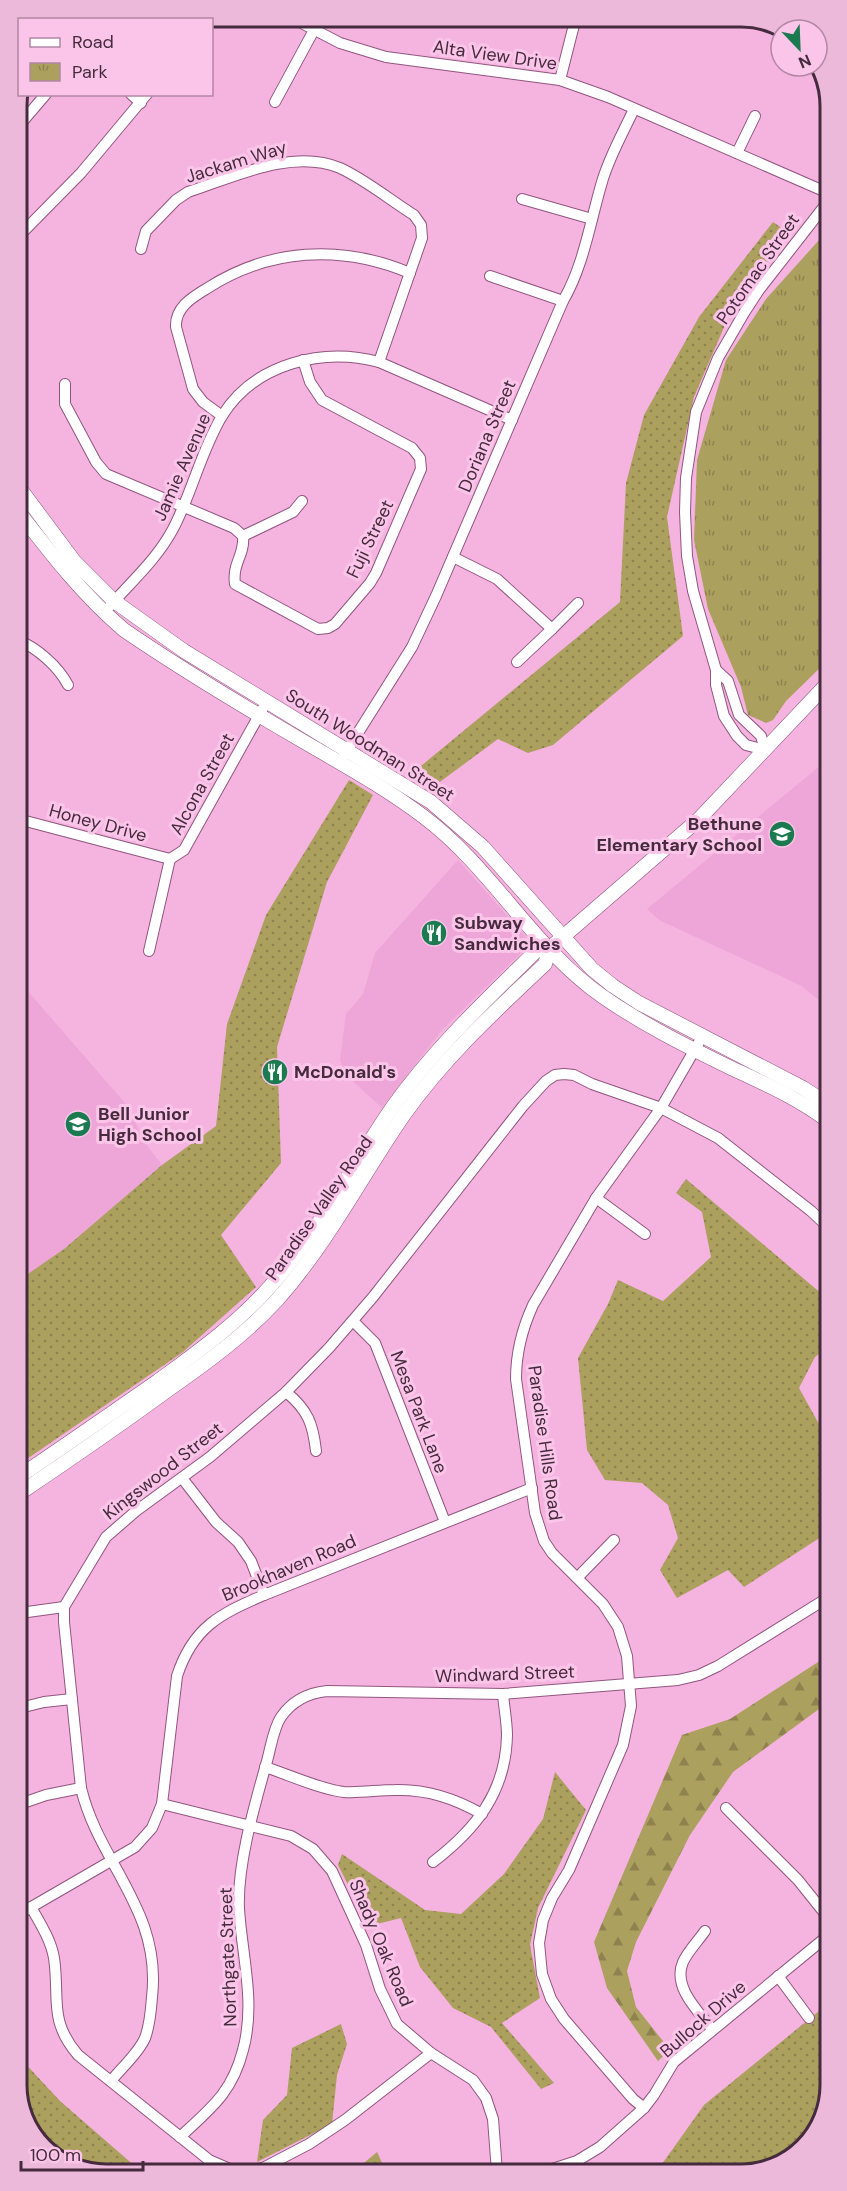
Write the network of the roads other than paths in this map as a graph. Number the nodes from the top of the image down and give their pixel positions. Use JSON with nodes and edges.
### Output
{"nodes":[{"id":1,"x":309,"y":27,"type":"edge"},
{"id":2,"x":573,"y":27,"type":"edge"},
{"id":3,"x":314,"y":30,"type":"junction"},
{"id":4,"x":560,"y":80,"type":"junction"},
{"id":5,"x":44,"y":96,"type":"edge"},
{"id":6,"x":144,"y":99,"type":"edge"},
{"id":7,"x":275,"y":102,"type":"dead end"},
{"id":8,"x":634,"y":109,"type":"junction"},
{"id":9,"x":27,"y":116,"type":"edge"},
{"id":10,"x":755,"y":116,"type":"dead end"},
{"id":11,"x":737,"y":153,"type":"junction"},
{"id":12,"x":820,"y":189,"type":"edge"},
{"id":13,"x":522,"y":199,"type":"dead end"},
{"id":14,"x":820,"y":212,"type":"edge"},
{"id":15,"x":592,"y":219,"type":"junction"},
{"id":16,"x":27,"y":228,"type":"edge"},
{"id":17,"x":141,"y":249,"type":"dead end"},
{"id":18,"x":410,"y":273,"type":"junction"},
{"id":19,"x":490,"y":276,"type":"dead end"},
{"id":20,"x":562,"y":301,"type":"junction"},
{"id":21,"x":303,"y":360,"type":"junction"},
{"id":22,"x":379,"y":362,"type":"junction"},
{"id":23,"x":65,"y":384,"type":"dead end"},
{"id":24,"x":222,"y":416,"type":"junction"},
{"id":25,"x":512,"y":420,"type":"junction"},
{"id":26,"x":27,"y":498,"type":"edge"},
{"id":27,"x":302,"y":501,"type":"dead end"},
{"id":28,"x":184,"y":505,"type":"junction"},
{"id":29,"x":27,"y":524,"type":"edge"},
{"id":30,"x":243,"y":536,"type":"junction"},
{"id":31,"x":453,"y":557,"type":"junction"},
{"id":32,"x":114,"y":601,"type":"junction"},
{"id":33,"x":578,"y":603,"type":"dead end"},
{"id":34,"x":104,"y":613,"type":"junction"},
{"id":35,"x":552,"y":629,"type":"junction"},
{"id":36,"x":27,"y":644,"type":"edge"},
{"id":37,"x":517,"y":662,"type":"dead end"},
{"id":38,"x":716,"y":670,"type":"junction"},
{"id":39,"x":68,"y":685,"type":"dead end"},
{"id":40,"x":820,"y":691,"type":"edge"},
{"id":41,"x":267,"y":701,"type":"junction"},
{"id":42,"x":259,"y":715,"type":"junction"},
{"id":43,"x":765,"y":750,"type":"junction"},
{"id":44,"x":343,"y":757,"type":"junction"},
{"id":45,"x":27,"y":821,"type":"edge"},
{"id":46,"x":170,"y":860,"type":"junction"},
{"id":47,"x":562,"y":937,"type":"junction"},
{"id":48,"x":550,"y":948,"type":"junction"},
{"id":49,"x":149,"y":951,"type":"dead end"},
{"id":50,"x":702,"y":1037,"type":"junction"},
{"id":51,"x":694,"y":1050,"type":"junction"},
{"id":52,"x":820,"y":1099,"type":"edge"},
{"id":53,"x":661,"y":1108,"type":"junction"},
{"id":54,"x":820,"y":1114,"type":"edge"},
{"id":55,"x":596,"y":1198,"type":"junction"},
{"id":56,"x":820,"y":1220,"type":"edge"},
{"id":57,"x":645,"y":1234,"type":"dead end"},
{"id":58,"x":353,"y":1321,"type":"junction"},
{"id":59,"x":286,"y":1392,"type":"junction"},
{"id":60,"x":316,"y":1451,"type":"dead end"},
{"id":61,"x":27,"y":1471,"type":"edge"},
{"id":62,"x":182,"y":1478,"type":"junction"},
{"id":63,"x":27,"y":1488,"type":"edge"},
{"id":64,"x":531,"y":1488,"type":"junction"},
{"id":65,"x":445,"y":1522,"type":"junction"},
{"id":66,"x":614,"y":1540,"type":"dead end"},
{"id":67,"x":578,"y":1577,"type":"junction"},
{"id":68,"x":264,"y":1595,"type":"junction"},
{"id":69,"x":820,"y":1603,"type":"edge"},
{"id":70,"x":64,"y":1607,"type":"junction"},
{"id":71,"x":27,"y":1612,"type":"edge"},
{"id":72,"x":629,"y":1684,"type":"junction"},
{"id":73,"x":503,"y":1694,"type":"junction"},
{"id":74,"x":72,"y":1699,"type":"junction"},
{"id":75,"x":27,"y":1706,"type":"edge"},
{"id":76,"x":266,"y":1767,"type":"junction"},
{"id":77,"x":81,"y":1788,"type":"junction"},
{"id":78,"x":27,"y":1802,"type":"edge"},
{"id":79,"x":162,"y":1804,"type":"junction"},
{"id":80,"x":726,"y":1808,"type":"dead end"},
{"id":81,"x":482,"y":1814,"type":"junction"},
{"id":82,"x":251,"y":1826,"type":"junction"},
{"id":83,"x":113,"y":1861,"type":"junction"},
{"id":84,"x":433,"y":1862,"type":"dead end"},
{"id":85,"x":31,"y":1907,"type":"junction"},
{"id":86,"x":820,"y":1907,"type":"edge"},
{"id":87,"x":27,"y":1909,"type":"edge"},
{"id":88,"x":705,"y":1931,"type":"dead end"},
{"id":89,"x":820,"y":1942,"type":"edge"},
{"id":90,"x":778,"y":1976,"type":"junction"},
{"id":91,"x":809,"y":2018,"type":"dead end"},
{"id":92,"x":712,"y":2029,"type":"junction"},
{"id":93,"x":431,"y":2054,"type":"junction"},
{"id":94,"x":111,"y":2081,"type":"junction"},
{"id":95,"x":644,"y":2108,"type":"junction"},
{"id":96,"x":180,"y":2137,"type":"junction"},
{"id":97,"x":217,"y":2164,"type":"edge"},
{"id":98,"x":271,"y":2164,"type":"edge"},
{"id":99,"x":496,"y":2164,"type":"edge"},
{"id":100,"x":568,"y":2164,"type":"edge"}],
"edges":[{"from":1,"to":3,"type":"street","name":"Alta View Drive"},
{"from":2,"to":4,"type":"street"},
{"from":3,"to":4,"type":"street","name":"Alta View Drive"},
{"from":3,"to":7,"type":"street"},
{"from":4,"to":8,"type":"street","name":"Alta View Drive"},
{"from":5,"to":9,"type":"street"},
{"from":6,"to":16,"type":"street"},
{"from":8,"to":11,"type":"street","name":"Alta View Drive"},
{"from":8,"to":15,"type":"street","name":"Doriana Street"},
{"from":10,"to":11,"type":"street"},
{"from":11,"to":12,"type":"street","name":"Alta View Drive"},
{"from":13,"to":15,"type":"street"},
{"from":14,"to":38,"type":"street","name":"Potomac Street"},
{"from":15,"to":20,"type":"street","name":"Doriana Street"},
{"from":17,"to":18,"type":"street","name":"Jackam Way"},
{"from":18,"to":22,"type":"street"},
{"from":18,"to":24,"type":"street"},
{"from":19,"to":20,"type":"street"},
{"from":20,"to":25,"type":"street","name":"Doriana Street"},
{"from":21,"to":22,"type":"street","name":"Jamie Avenue"},
{"from":21,"to":24,"type":"street","name":"Jamie Avenue"},
{"from":21,"to":30,"type":"street","name":"Fuji Street"},
{"from":22,"to":25,"type":"street","name":"Jamie Avenue"},
{"from":23,"to":28,"type":"street"},
{"from":24,"to":28,"type":"street","name":"Jamie Avenue"},
{"from":25,"to":31,"type":"street","name":"Doriana Street"},
{"from":26,"to":32,"type":"main road","name":"South Woodman Street"},
{"from":27,"to":30,"type":"street"},
{"from":28,"to":30,"type":"street"},
{"from":28,"to":32,"type":"street","name":"Jamie Avenue"},
{"from":29,"to":34,"type":"main road","name":"South Woodman Street"},
{"from":31,"to":35,"type":"street"},
{"from":31,"to":44,"type":"street","name":"Doriana Street"},
{"from":32,"to":34,"type":"street","name":"Jamie Avenue"},
{"from":32,"to":41,"type":"main road","name":"South Woodman Street"},
{"from":33,"to":35,"type":"street"},
{"from":34,"to":42,"type":"main road","name":"South Woodman Street"},
{"from":35,"to":37,"type":"street"},
{"from":36,"to":39,"type":"street"},
{"from":38,"to":43,"type":"street","name":"Potomac Street"},
{"from":38,"to":43,"type":"street","name":"Potomac Street"},
{"from":40,"to":43,"type":"main road","name":"Paradise Valley Road"},
{"from":41,"to":42,"type":"street","name":"Alcona Street"},
{"from":41,"to":44,"type":"main road","name":"South Woodman Street"},
{"from":42,"to":44,"type":"main road","name":"South Woodman Street"},
{"from":42,"to":46,"type":"street","name":"Alcona Street"},
{"from":43,"to":47,"type":"main road","name":"Paradise Valley Road"},
{"from":44,"to":47,"type":"main road","name":"South Woodman Street"},
{"from":44,"to":48,"type":"main road","name":"South Woodman Street"},
{"from":45,"to":46,"type":"street","name":"Honey Drive"},
{"from":46,"to":49,"type":"street","name":"Alcona Street"},
{"from":47,"to":48,"type":"main road","name":"Paradise Valley Road"},
{"from":47,"to":50,"type":"main road","name":"South Woodman Street"},
{"from":48,"to":51,"type":"main road","name":"South Woodman Street"},
{"from":48,"to":61,"type":"main road","name":"Paradise Valley Road"},
{"from":48,"to":63,"type":"main road","name":"Paradise Valley Road"},
{"from":50,"to":51,"type":"street","name":"Paradise Hills Road"},
{"from":50,"to":52,"type":"main road","name":"South Woodman Street"},
{"from":51,"to":53,"type":"street","name":"Paradise Hills Road"},
{"from":51,"to":54,"type":"main road","name":"South Woodman Street"},
{"from":53,"to":55,"type":"street","name":"Paradise Hills Road"},
{"from":53,"to":56,"type":"street"},
{"from":53,"to":58,"type":"street","name":"Kingswood Street"},
{"from":55,"to":57,"type":"street"},
{"from":55,"to":64,"type":"street","name":"Paradise Hills Road"},
{"from":58,"to":59,"type":"street","name":"Kingswood Street"},
{"from":58,"to":65,"type":"street","name":"Mesa Park Lane"},
{"from":59,"to":60,"type":"street"},
{"from":59,"to":62,"type":"street","name":"Kingswood Street"},
{"from":62,"to":68,"type":"street"},
{"from":62,"to":70,"type":"street","name":"Kingswood Street"},
{"from":64,"to":65,"type":"street","name":"Brookhaven Road"},
{"from":64,"to":67,"type":"street","name":"Paradise Hills Road"},
{"from":65,"to":68,"type":"street","name":"Brookhaven Road"},
{"from":66,"to":67,"type":"street"},
{"from":67,"to":72,"type":"street","name":"Paradise Hills Road"},
{"from":68,"to":79,"type":"street","name":"Brookhaven Road"},
{"from":69,"to":72,"type":"street","name":"Windward Street"},
{"from":70,"to":71,"type":"street"},
{"from":70,"to":74,"type":"street"},
{"from":72,"to":73,"type":"street","name":"Windward Street"},
{"from":72,"to":95,"type":"street","name":"Paradise Hills Road"},
{"from":73,"to":76,"type":"street","name":"Windward Street"},
{"from":73,"to":81,"type":"street"},
{"from":74,"to":75,"type":"street"},
{"from":74,"to":77,"type":"street"},
{"from":76,"to":81,"type":"street"},
{"from":76,"to":82,"type":"street","name":"Windward Street"},
{"from":77,"to":78,"type":"street"},
{"from":77,"to":83,"type":"street"},
{"from":79,"to":82,"type":"street","name":"Shady Oak Road"},
{"from":79,"to":83,"type":"street","name":"Brookhaven Road"},
{"from":80,"to":86,"type":"street"},
{"from":81,"to":84,"type":"street"},
{"from":82,"to":93,"type":"street","name":"Shady Oak Road"},
{"from":82,"to":96,"type":"street","name":"Northgate Street"},
{"from":83,"to":85,"type":"street","name":"Brookhaven Road"},
{"from":83,"to":94,"type":"street"},
{"from":85,"to":87,"type":"street","name":"Brookhaven Road"},
{"from":85,"to":94,"type":"street"},
{"from":88,"to":92,"type":"street"},
{"from":89,"to":90,"type":"street","name":"Bullock Drive"},
{"from":90,"to":91,"type":"street"},
{"from":90,"to":92,"type":"street","name":"Bullock Drive"},
{"from":92,"to":95,"type":"street","name":"Bullock Drive"},
{"from":93,"to":98,"type":"street"},
{"from":93,"to":99,"type":"street","name":"Shady Oak Road"},
{"from":94,"to":96,"type":"street"},
{"from":95,"to":100,"type":"street","name":"Bullock Drive"},
{"from":96,"to":97,"type":"street"}]}
